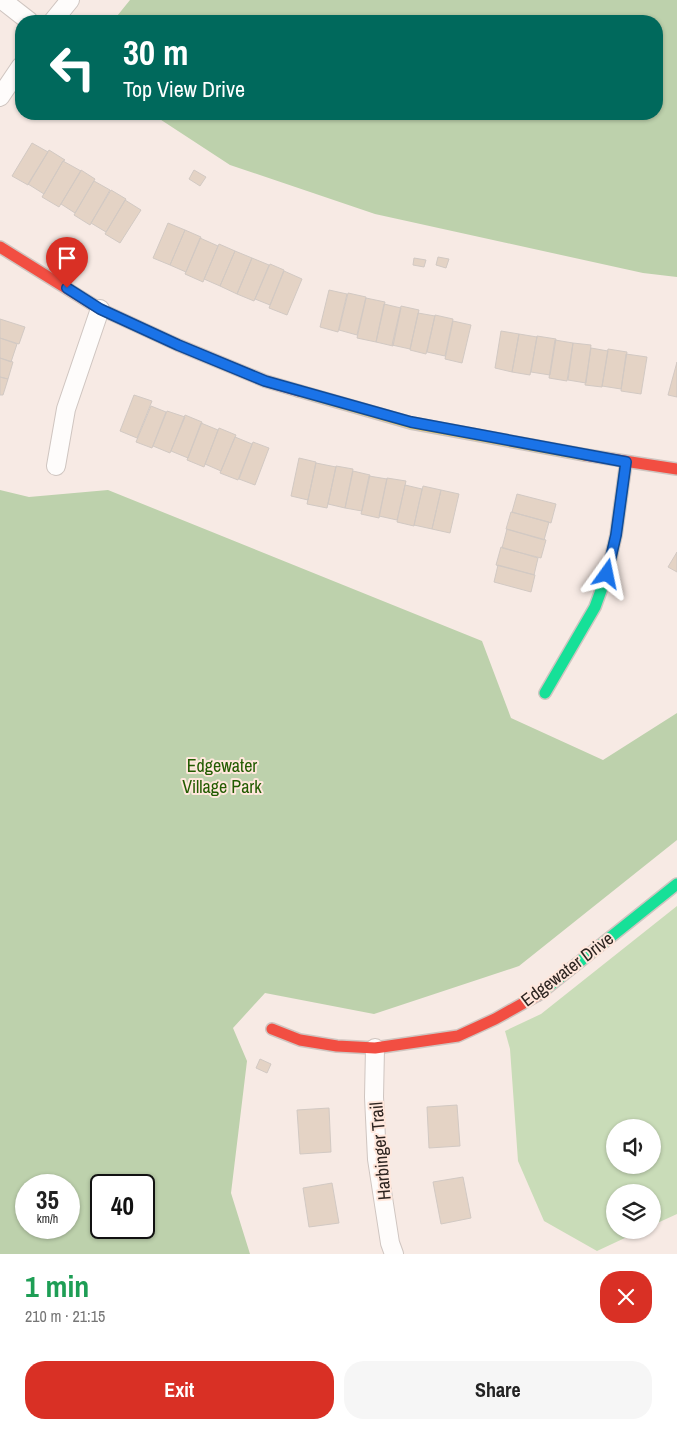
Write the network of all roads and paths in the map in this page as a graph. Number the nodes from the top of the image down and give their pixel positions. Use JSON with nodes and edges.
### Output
{"nodes":[{"id":1,"x":2,"y":0,"type":"edge"},
{"id":2,"x":70,"y":0,"type":"edge"},
{"id":3,"x":22,"y":15,"type":"edge"},
{"id":4,"x":58,"y":15,"type":"edge"},
{"id":5,"x":15,"y":75,"type":"edge"},
{"id":6,"x":0,"y":97,"type":"edge"},
{"id":7,"x":0,"y":247,"type":"edge"},
{"id":8,"x":100,"y":309,"type":"junction"},
{"id":9,"x":626,"y":462,"type":"junction"},
{"id":10,"x":56,"y":466,"type":"dead end"},
{"id":11,"x":677,"y":468,"type":"edge"},
{"id":12,"x":545,"y":694,"type":"dead end"},
{"id":13,"x":677,"y":884,"type":"edge"},
{"id":14,"x":272,"y":1029,"type":"dead end"},
{"id":15,"x":375,"y":1048,"type":"junction"},
{"id":16,"x":394,"y":1254,"type":"edge"}],
"edges":[{"from":1,"to":3,"type":"street"},
{"from":2,"to":4,"type":"street"},
{"from":5,"to":6,"type":"street"},
{"from":7,"to":8,"type":"street"},
{"from":8,"to":9,"type":"street"},
{"from":8,"to":10,"type":"street"},
{"from":9,"to":11,"type":"street"},
{"from":9,"to":12,"type":"street"},
{"from":13,"to":15,"type":"street","name":"Edgewater Drive"},
{"from":14,"to":15,"type":"street","name":"Edgewater Drive"},
{"from":15,"to":16,"type":"street","name":"Harbinger Trail"}]}
